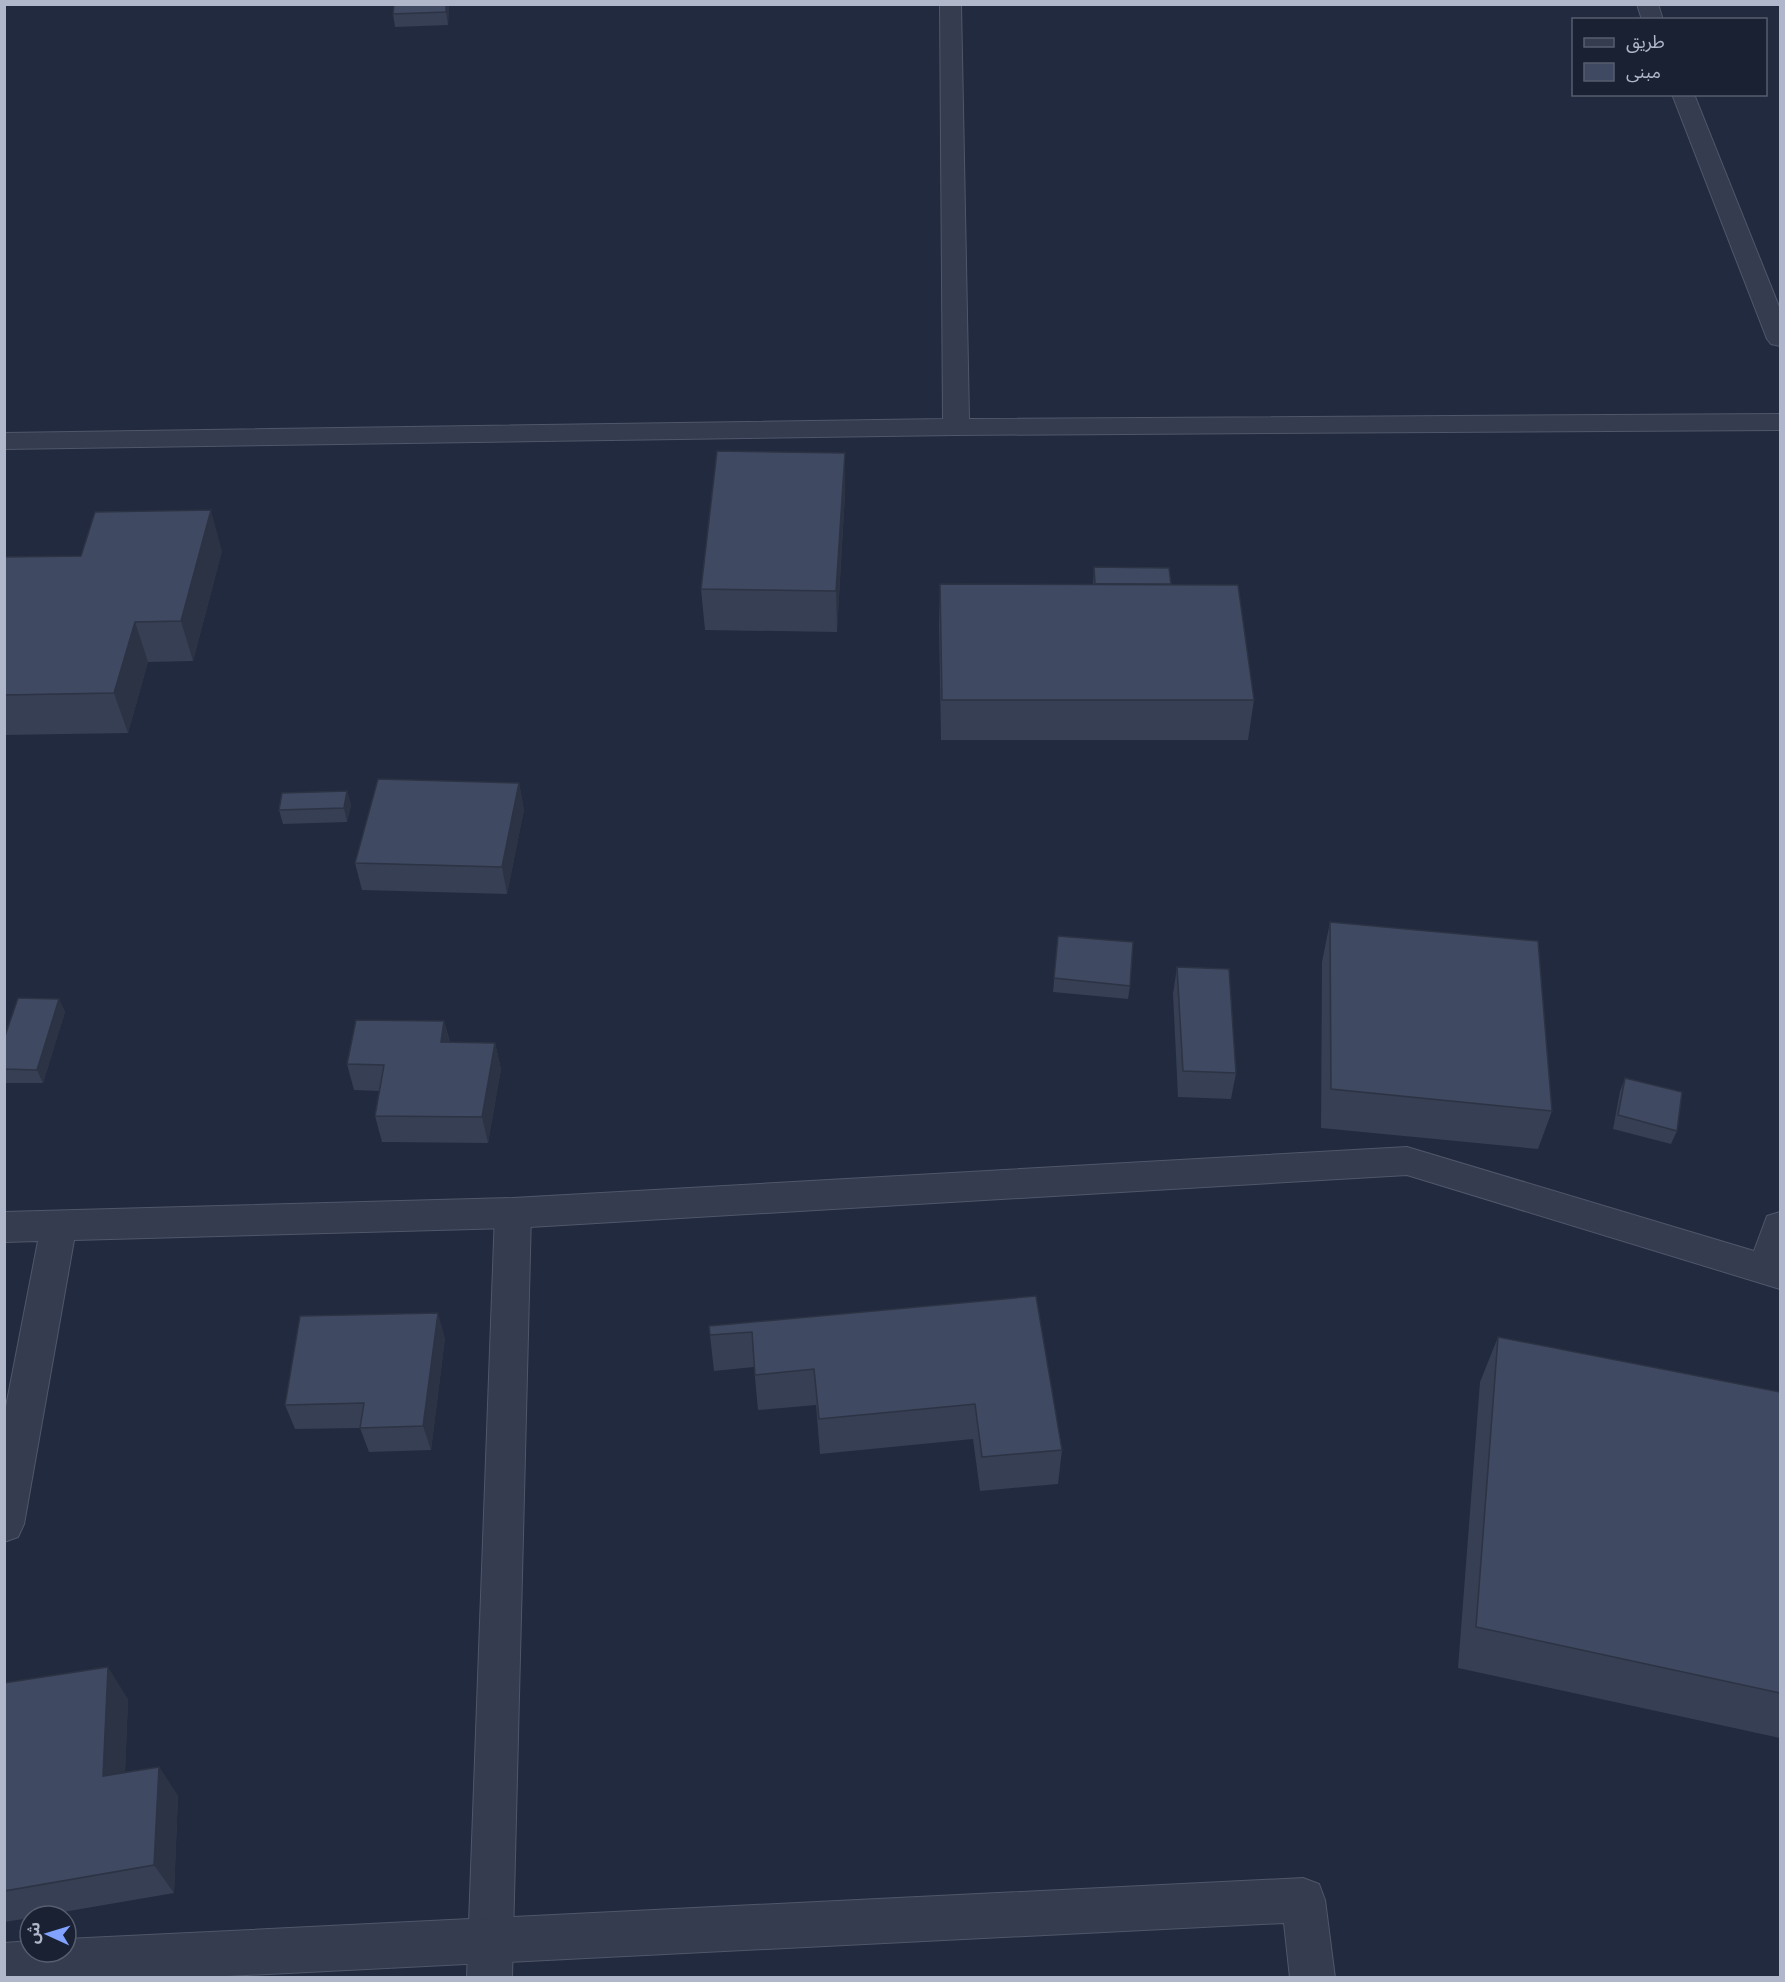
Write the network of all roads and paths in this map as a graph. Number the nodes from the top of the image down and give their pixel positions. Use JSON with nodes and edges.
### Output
{"nodes":[{"id":1,"x":950,"y":4,"type":"edge"},
{"id":2,"x":1684,"y":96,"type":"edge"},
{"id":3,"x":1780,"y":339,"type":"edge"},
{"id":4,"x":1780,"y":422,"type":"edge"},
{"id":5,"x":956,"y":427,"type":"junction"},
{"id":6,"x":4,"y":441,"type":"edge"},
{"id":7,"x":513,"y":1213,"type":"junction"},
{"id":8,"x":59,"y":1225,"type":"junction"},
{"id":9,"x":4,"y":1227,"type":"edge"},
{"id":10,"x":1780,"y":1227,"type":"edge"},
{"id":11,"x":1773,"y":1272,"type":"edge"},
{"id":12,"x":4,"y":1524,"type":"edge"},
{"id":13,"x":490,"y":1958,"type":"edge"},
{"id":14,"x":6,"y":1969,"type":"edge"},
{"id":15,"x":1313,"y":1977,"type":"edge"}],
"edges":[{"from":1,"to":5,"type":"street"},
{"from":2,"to":3,"type":"street"},
{"from":4,"to":5,"type":"street"},
{"from":5,"to":6,"type":"street"},
{"from":7,"to":8,"type":"street"},
{"from":7,"to":11,"type":"street"},
{"from":7,"to":13,"type":"street"},
{"from":8,"to":9,"type":"street"},
{"from":8,"to":12,"type":"street"},
{"from":10,"to":11,"type":"street"},
{"from":13,"to":14,"type":"street"},
{"from":13,"to":15,"type":"street"}]}
